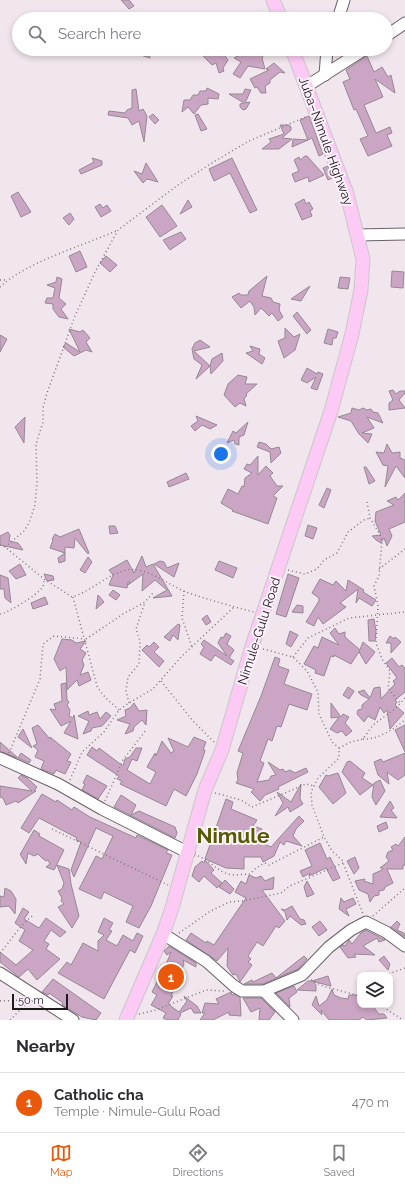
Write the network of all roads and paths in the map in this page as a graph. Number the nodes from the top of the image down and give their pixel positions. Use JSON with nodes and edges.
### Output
{"nodes":[{"id":1,"x":273,"y":0,"type":"edge"},
{"id":2,"x":344,"y":0,"type":"edge"},
{"id":3,"x":278,"y":12,"type":"edge"},
{"id":4,"x":340,"y":12,"type":"edge"},
{"id":5,"x":405,"y":23,"type":"edge"},
{"id":6,"x":393,"y":31,"type":"edge"},
{"id":7,"x":295,"y":56,"type":"edge"},
{"id":8,"x":326,"y":56,"type":"edge"},
{"id":9,"x":354,"y":56,"type":"edge"},
{"id":10,"x":325,"y":75,"type":"junction"},
{"id":11,"x":307,"y":86,"type":"junction"},
{"id":12,"x":317,"y":112,"type":"junction"},
{"id":13,"x":118,"y":230,"type":"junction"},
{"id":14,"x":405,"y":234,"type":"edge"},
{"id":15,"x":357,"y":235,"type":"junction"},
{"id":16,"x":0,"y":280,"type":"edge"},
{"id":17,"x":7,"y":280,"type":"junction"},
{"id":18,"x":0,"y":287,"type":"edge"},
{"id":19,"x":368,"y":502,"type":"dead end"},
{"id":20,"x":370,"y":518,"type":"junction"},
{"id":21,"x":1,"y":545,"type":"edge"},
{"id":22,"x":5,"y":547,"type":"junction"},
{"id":23,"x":0,"y":548,"type":"edge"},
{"id":24,"x":405,"y":549,"type":"edge"},
{"id":25,"x":279,"y":568,"type":"junction"},
{"id":26,"x":379,"y":569,"type":"junction"},
{"id":27,"x":44,"y":578,"type":"junction"},
{"id":28,"x":184,"y":591,"type":"junction"},
{"id":29,"x":153,"y":593,"type":"dead end"},
{"id":30,"x":72,"y":597,"type":"junction"},
{"id":31,"x":145,"y":602,"type":"junction"},
{"id":32,"x":234,"y":607,"type":"junction"},
{"id":33,"x":405,"y":612,"type":"edge"},
{"id":34,"x":0,"y":614,"type":"edge"},
{"id":35,"x":263,"y":614,"type":"junction"},
{"id":36,"x":378,"y":615,"type":"junction"},
{"id":37,"x":85,"y":639,"type":"junction"},
{"id":38,"x":252,"y":646,"type":"junction"},
{"id":39,"x":192,"y":647,"type":"junction"},
{"id":40,"x":293,"y":657,"type":"junction"},
{"id":41,"x":161,"y":681,"type":"junction"},
{"id":42,"x":405,"y":698,"type":"edge"},
{"id":43,"x":129,"y":703,"type":"junction"},
{"id":44,"x":400,"y":703,"type":"junction"},
{"id":45,"x":119,"y":710,"type":"junction"},
{"id":46,"x":405,"y":720,"type":"edge"},
{"id":47,"x":146,"y":730,"type":"dead end"},
{"id":48,"x":363,"y":739,"type":"junction"},
{"id":49,"x":339,"y":748,"type":"junction"},
{"id":50,"x":222,"y":750,"type":"junction"},
{"id":51,"x":3,"y":760,"type":"edge"},
{"id":52,"x":314,"y":786,"type":"junction"},
{"id":53,"x":66,"y":788,"type":"junction"},
{"id":54,"x":205,"y":790,"type":"junction"},
{"id":55,"x":102,"y":809,"type":"junction"},
{"id":56,"x":52,"y":829,"type":"dead end"},
{"id":57,"x":324,"y":838,"type":"junction"},
{"id":58,"x":189,"y":854,"type":"junction"},
{"id":59,"x":343,"y":863,"type":"junction"},
{"id":60,"x":405,"y":888,"type":"edge"},
{"id":61,"x":178,"y":890,"type":"junction"},
{"id":62,"x":34,"y":915,"type":"dead end"},
{"id":63,"x":366,"y":922,"type":"junction"},
{"id":64,"x":167,"y":936,"type":"junction"},
{"id":65,"x":405,"y":946,"type":"edge"},
{"id":66,"x":0,"y":953,"type":"edge"},
{"id":67,"x":405,"y":968,"type":"edge"},
{"id":68,"x":393,"y":972,"type":"edge"},
{"id":69,"x":0,"y":973,"type":"edge"},
{"id":70,"x":302,"y":975,"type":"junction"},
{"id":71,"x":242,"y":991,"type":"junction"},
{"id":72,"x":264,"y":991,"type":"junction"},
{"id":73,"x":357,"y":994,"type":"edge"},
{"id":74,"x":0,"y":1001,"type":"edge"},
{"id":75,"x":385,"y":1008,"type":"edge"},
{"id":76,"x":126,"y":1019,"type":"edge"},
{"id":77,"x":10,"y":1020,"type":"edge"},
{"id":78,"x":73,"y":1020,"type":"edge"},
{"id":79,"x":293,"y":1020,"type":"edge"},
{"id":80,"x":403,"y":1020,"type":"edge"}],
"edges":[{"from":1,"to":3,"type":"main road"},
{"from":2,"to":4,"type":"street"},
{"from":5,"to":6,"type":"street"},
{"from":7,"to":11,"type":"main road","name":"Juba–Nimule Highway"},
{"from":8,"to":10,"type":"street"},
{"from":9,"to":10,"type":"street"},
{"from":10,"to":11,"type":"street"},
{"from":11,"to":12,"type":"main road","name":"Juba–Nimule Highway"},
{"from":12,"to":13,"type":"path"},
{"from":12,"to":15,"type":"main road","name":"Juba–Nimule Highway"},
{"from":13,"to":17,"type":"path"},
{"from":13,"to":22,"type":"path"},
{"from":14,"to":15,"type":"street"},
{"from":15,"to":25,"type":"main road","name":"Nimule-Gulu Road"},
{"from":16,"to":17,"type":"path"},
{"from":17,"to":18,"type":"path"},
{"from":19,"to":20,"type":"path"},
{"from":20,"to":25,"type":"path"},
{"from":20,"to":26,"type":"path"},
{"from":21,"to":22,"type":"path"},
{"from":21,"to":23,"type":"path"},
{"from":22,"to":27,"type":"path"},
{"from":24,"to":26,"type":"path"},
{"from":25,"to":35,"type":"main road","name":"Nimule-Gulu Road"},
{"from":26,"to":36,"type":"path"},
{"from":27,"to":30,"type":"path"},
{"from":27,"to":34,"type":"path"},
{"from":28,"to":30,"type":"path"},
{"from":28,"to":32,"type":"path"},
{"from":28,"to":39,"type":"path"},
{"from":29,"to":31,"type":"path"},
{"from":30,"to":37,"type":"path"},
{"from":31,"to":37,"type":"path"},
{"from":31,"to":43,"type":"path"},
{"from":32,"to":35,"type":"path"},
{"from":32,"to":39,"type":"path"},
{"from":33,"to":36,"type":"path"},
{"from":35,"to":38,"type":"main road","name":"Nimule-Gulu Road"},
{"from":36,"to":40,"type":"path"},
{"from":36,"to":44,"type":"path"},
{"from":37,"to":45,"type":"path"},
{"from":37,"to":51,"type":"path"},
{"from":38,"to":40,"type":"path"},
{"from":38,"to":50,"type":"main road","name":"Nimule-Gulu Road"},
{"from":39,"to":41,"type":"path"},
{"from":40,"to":49,"type":"path"},
{"from":41,"to":43,"type":"path"},
{"from":41,"to":50,"type":"path"},
{"from":42,"to":44,"type":"path"},
{"from":43,"to":45,"type":"path"},
{"from":44,"to":48,"type":"path"},
{"from":45,"to":53,"type":"path"},
{"from":46,"to":48,"type":"path"},
{"from":47,"to":55,"type":"path"},
{"from":48,"to":49,"type":"path"},
{"from":49,"to":52,"type":"path"},
{"from":50,"to":54,"type":"main road","name":"Nimule-Gulu Road"},
{"from":51,"to":53,"type":"street"},
{"from":52,"to":54,"type":"path"},
{"from":52,"to":57,"type":"path"},
{"from":53,"to":55,"type":"street"},
{"from":54,"to":58,"type":"main road","name":"Nimule-Gulu Road"},
{"from":55,"to":58,"type":"street"},
{"from":56,"to":61,"type":"path"},
{"from":57,"to":58,"type":"path"},
{"from":57,"to":59,"type":"path"},
{"from":58,"to":61,"type":"main road","name":"Nimule-Gulu Road"},
{"from":59,"to":63,"type":"path"},
{"from":59,"to":64,"type":"path"},
{"from":60,"to":63,"type":"path"},
{"from":61,"to":64,"type":"main road","name":"Nimule-Gulu Road"},
{"from":62,"to":66,"type":"path"},
{"from":63,"to":65,"type":"street"},
{"from":63,"to":70,"type":"street"},
{"from":64,"to":71,"type":"street"},
{"from":64,"to":76,"type":"main road","name":"Nimule-Gulu Road"},
{"from":67,"to":68,"type":"path"},
{"from":69,"to":78,"type":"street"},
{"from":70,"to":72,"type":"street"},
{"from":70,"to":73,"type":"path"},
{"from":71,"to":72,"type":"street"},
{"from":71,"to":76,"type":"path"},
{"from":72,"to":79,"type":"street"},
{"from":74,"to":77,"type":"path"},
{"from":75,"to":80,"type":"path"}]}
